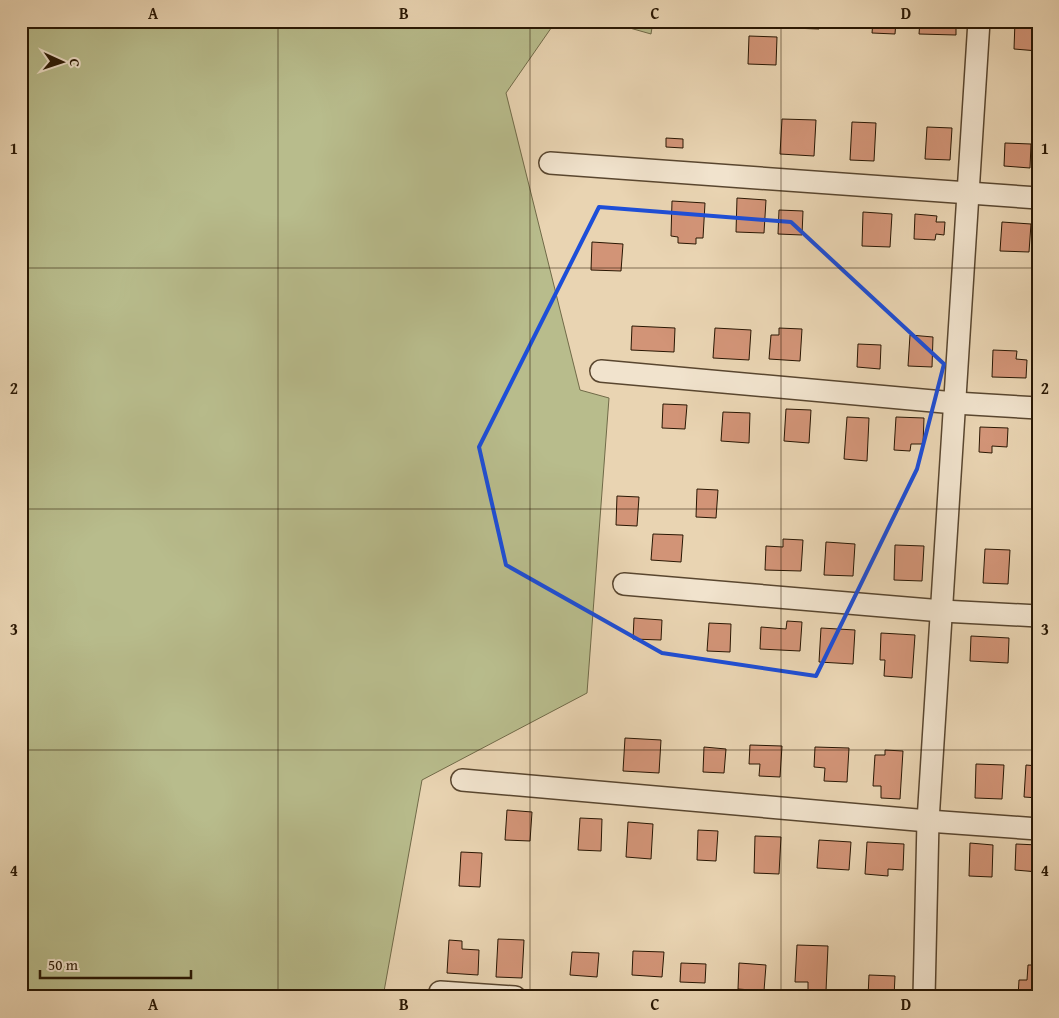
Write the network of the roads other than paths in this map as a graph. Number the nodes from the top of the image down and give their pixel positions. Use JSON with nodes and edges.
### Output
{"nodes":[{"id":1,"x":978,"y":21,"type":"edge"},
{"id":2,"x":550,"y":163,"type":"dead end"},
{"id":3,"x":968,"y":193,"type":"junction"},
{"id":4,"x":1038,"y":198,"type":"edge"},
{"id":5,"x":601,"y":371,"type":"dead end"},
{"id":6,"x":954,"y":403,"type":"junction"},
{"id":7,"x":1038,"y":408,"type":"edge"},
{"id":8,"x":624,"y":584,"type":"dead end"},
{"id":9,"x":942,"y":610,"type":"junction"},
{"id":10,"x":1038,"y":616,"type":"edge"},
{"id":11,"x":462,"y":780,"type":"dead end"},
{"id":12,"x":928,"y":821,"type":"junction"},
{"id":13,"x":1038,"y":829,"type":"edge"},
{"id":14,"x":440,"y":992,"type":"dead end"},
{"id":15,"x":515,"y":997,"type":"edge"},
{"id":16,"x":924,"y":997,"type":"edge"}],
"edges":[{"from":1,"to":3,"type":"street"},
{"from":2,"to":3,"type":"street"},
{"from":3,"to":4,"type":"street"},
{"from":3,"to":6,"type":"street"},
{"from":5,"to":6,"type":"street"},
{"from":6,"to":7,"type":"street"},
{"from":6,"to":9,"type":"street"},
{"from":8,"to":9,"type":"street"},
{"from":9,"to":10,"type":"street"},
{"from":9,"to":12,"type":"street"},
{"from":11,"to":12,"type":"street"},
{"from":12,"to":13,"type":"street"},
{"from":12,"to":16,"type":"street"},
{"from":14,"to":15,"type":"street"}]}
